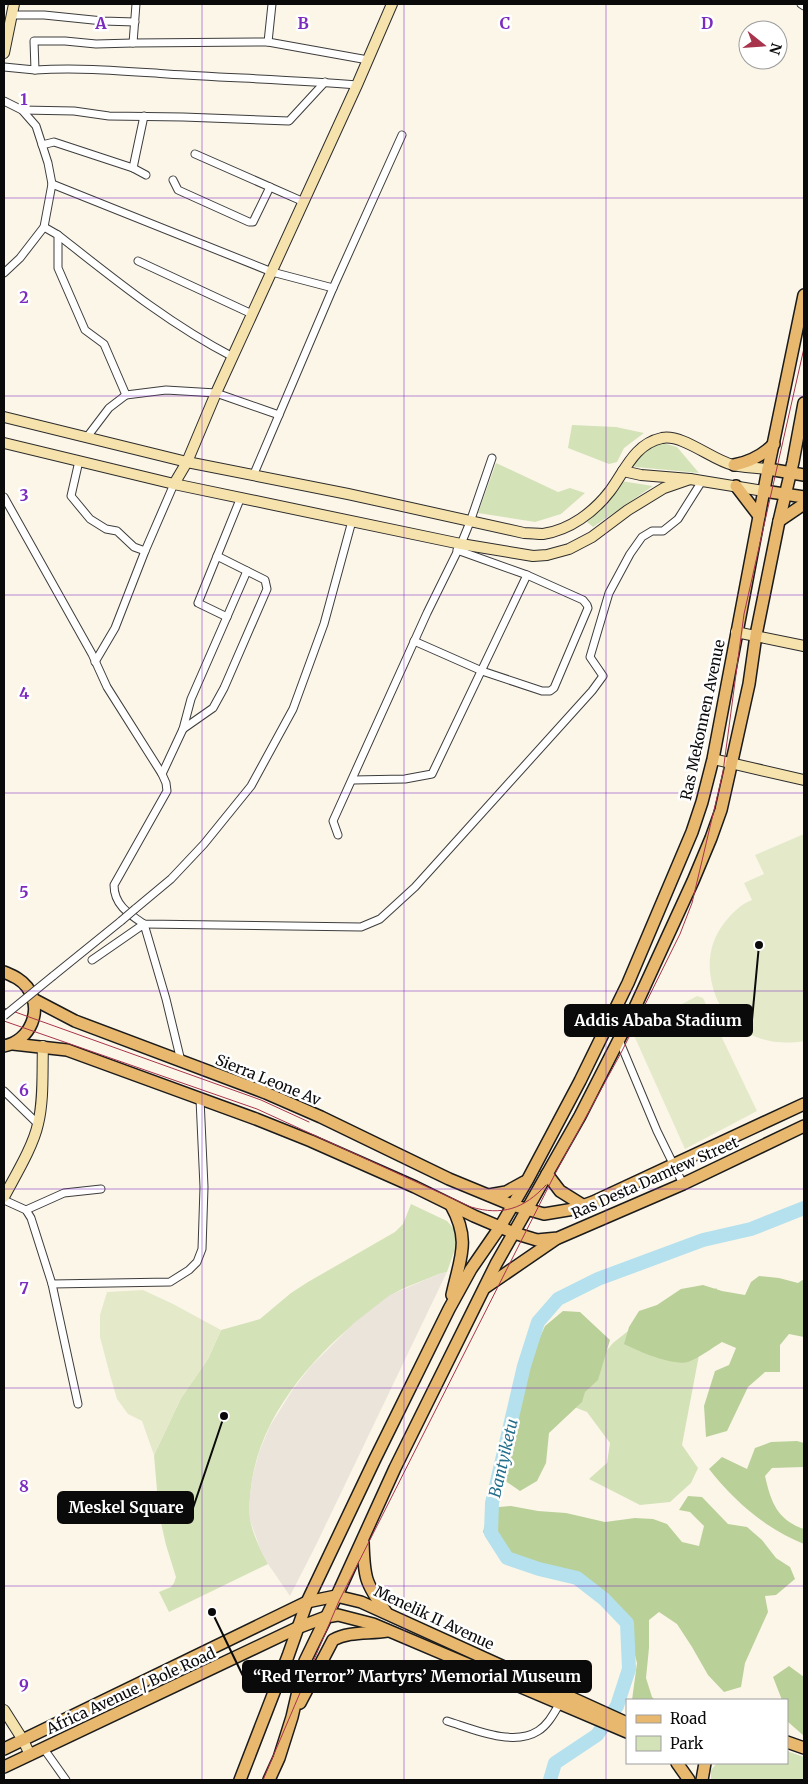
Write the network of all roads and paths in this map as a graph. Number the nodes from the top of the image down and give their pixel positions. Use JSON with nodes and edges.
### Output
{"nodes":[{"id":1,"x":14,"y":4,"type":"edge"},
{"id":2,"x":136,"y":4,"type":"edge"},
{"id":3,"x":272,"y":4,"type":"edge"},
{"id":4,"x":392,"y":4,"type":"edge"},
{"id":5,"x":12,"y":15,"type":"junction"},
{"id":6,"x":135,"y":22,"type":"junction"},
{"id":7,"x":268,"y":42,"type":"junction"},
{"id":8,"x":133,"y":43,"type":"junction"},
{"id":9,"x":4,"y":53,"type":"edge"},
{"id":10,"x":368,"y":60,"type":"junction"},
{"id":11,"x":4,"y":67,"type":"edge"},
{"id":12,"x":35,"y":70,"type":"junction"},
{"id":13,"x":325,"y":82,"type":"junction"},
{"id":14,"x":357,"y":85,"type":"junction"},
{"id":15,"x":4,"y":101,"type":"edge"},
{"id":16,"x":22,"y":110,"type":"junction"},
{"id":17,"x":144,"y":116,"type":"junction"},
{"id":18,"x":402,"y":135,"type":"dead end"},
{"id":19,"x":42,"y":145,"type":"junction"},
{"id":20,"x":195,"y":154,"type":"dead end"},
{"id":21,"x":133,"y":168,"type":"junction"},
{"id":22,"x":146,"y":176,"type":"dead end"},
{"id":23,"x":173,"y":180,"type":"dead end"},
{"id":24,"x":52,"y":184,"type":"junction"},
{"id":25,"x":270,"y":186,"type":"junction"},
{"id":26,"x":304,"y":202,"type":"junction"},
{"id":27,"x":44,"y":227,"type":"junction"},
{"id":28,"x":58,"y":235,"type":"junction"},
{"id":29,"x":138,"y":261,"type":"dead end"},
{"id":30,"x":272,"y":272,"type":"junction"},
{"id":31,"x":4,"y":273,"type":"edge"},
{"id":32,"x":333,"y":288,"type":"junction"},
{"id":33,"x":804,"y":294,"type":"edge"},
{"id":34,"x":252,"y":314,"type":"junction"},
{"id":35,"x":233,"y":357,"type":"junction"},
{"id":36,"x":216,"y":393,"type":"junction"},
{"id":37,"x":126,"y":395,"type":"junction"},
{"id":38,"x":804,"y":403,"type":"edge"},
{"id":39,"x":279,"y":415,"type":"junction"},
{"id":40,"x":4,"y":417,"type":"edge"},
{"id":41,"x":87,"y":437,"type":"junction"},
{"id":42,"x":4,"y":443,"type":"edge"},
{"id":43,"x":774,"y":444,"type":"junction"},
{"id":44,"x":794,"y":454,"type":"junction"},
{"id":45,"x":492,"y":458,"type":"dead end"},
{"id":46,"x":79,"y":461,"type":"junction"},
{"id":47,"x":187,"y":462,"type":"junction"},
{"id":48,"x":804,"y":464,"type":"edge"},
{"id":49,"x":734,"y":465,"type":"junction"},
{"id":50,"x":768,"y":469,"type":"junction"},
{"id":51,"x":623,"y":471,"type":"junction"},
{"id":52,"x":790,"y":472,"type":"junction"},
{"id":53,"x":804,"y":475,"type":"edge"},
{"id":54,"x":253,"y":476,"type":"junction"},
{"id":55,"x":690,"y":479,"type":"junction"},
{"id":56,"x":702,"y":481,"type":"junction"},
{"id":57,"x":174,"y":484,"type":"junction"},
{"id":58,"x":736,"y":486,"type":"junction"},
{"id":59,"x":764,"y":491,"type":"junction"},
{"id":60,"x":785,"y":494,"type":"junction"},
{"id":61,"x":4,"y":497,"type":"edge"},
{"id":62,"x":804,"y":497,"type":"edge"},
{"id":63,"x":241,"y":498,"type":"junction"},
{"id":64,"x":804,"y":504,"type":"edge"},
{"id":65,"x":759,"y":516,"type":"junction"},
{"id":66,"x":352,"y":521,"type":"junction"},
{"id":67,"x":779,"y":521,"type":"junction"},
{"id":68,"x":470,"y":522,"type":"junction"},
{"id":69,"x":459,"y":547,"type":"junction"},
{"id":70,"x":145,"y":551,"type":"junction"},
{"id":71,"x":217,"y":556,"type":"junction"},
{"id":72,"x":247,"y":571,"type":"junction"},
{"id":73,"x":527,"y":575,"type":"junction"},
{"id":74,"x":227,"y":617,"type":"junction"},
{"id":75,"x":736,"y":632,"type":"junction"},
{"id":76,"x":756,"y":635,"type":"junction"},
{"id":77,"x":414,"y":641,"type":"junction"},
{"id":78,"x":804,"y":646,"type":"edge"},
{"id":79,"x":96,"y":662,"type":"junction"},
{"id":80,"x":482,"y":671,"type":"junction"},
{"id":81,"x":183,"y":729,"type":"junction"},
{"id":82,"x":713,"y":759,"type":"junction"},
{"id":83,"x":732,"y":763,"type":"junction"},
{"id":84,"x":162,"y":774,"type":"junction"},
{"id":85,"x":352,"y":780,"type":"junction"},
{"id":86,"x":804,"y":780,"type":"edge"},
{"id":87,"x":338,"y":835,"type":"dead end"},
{"id":88,"x":144,"y":924,"type":"junction"},
{"id":89,"x":92,"y":960,"type":"dead end"},
{"id":90,"x":4,"y":972,"type":"edge"},
{"id":91,"x":33,"y":999,"type":"junction"},
{"id":92,"x":4,"y":1016,"type":"edge"},
{"id":93,"x":619,"y":1040,"type":"junction"},
{"id":94,"x":8,"y":1045,"type":"edge"},
{"id":95,"x":43,"y":1046,"type":"junction"},
{"id":96,"x":181,"y":1061,"type":"junction"},
{"id":97,"x":4,"y":1091,"type":"edge"},
{"id":98,"x":200,"y":1099,"type":"junction"},
{"id":99,"x":804,"y":1104,"type":"edge"},
{"id":100,"x":38,"y":1124,"type":"junction"},
{"id":101,"x":804,"y":1126,"type":"edge"},
{"id":102,"x":673,"y":1165,"type":"junction"},
{"id":103,"x":547,"y":1174,"type":"junction"},
{"id":104,"x":528,"y":1179,"type":"junction"},
{"id":105,"x":683,"y":1184,"type":"junction"},
{"id":106,"x":101,"y":1188,"type":"dead end"},
{"id":107,"x":489,"y":1195,"type":"junction"},
{"id":108,"x":4,"y":1199,"type":"edge"},
{"id":109,"x":451,"y":1205,"type":"junction"},
{"id":110,"x":512,"y":1205,"type":"junction"},
{"id":111,"x":584,"y":1206,"type":"junction"},
{"id":112,"x":26,"y":1210,"type":"junction"},
{"id":113,"x":528,"y":1210,"type":"junction"},
{"id":114,"x":500,"y":1227,"type":"junction"},
{"id":115,"x":514,"y":1233,"type":"junction"},
{"id":116,"x":558,"y":1238,"type":"junction"},
{"id":117,"x":52,"y":1284,"type":"junction"},
{"id":118,"x":485,"y":1288,"type":"junction"},
{"id":119,"x":449,"y":1309,"type":"junction"},
{"id":120,"x":78,"y":1404,"type":"dead end"},
{"id":121,"x":363,"y":1536,"type":"junction"},
{"id":122,"x":336,"y":1596,"type":"junction"},
{"id":123,"x":307,"y":1602,"type":"junction"},
{"id":124,"x":387,"y":1614,"type":"junction"},
{"id":125,"x":326,"y":1617,"type":"junction"},
{"id":126,"x":297,"y":1628,"type":"junction"},
{"id":127,"x":387,"y":1631,"type":"junction"},
{"id":128,"x":155,"y":1677,"type":"junction"},
{"id":129,"x":162,"y":1693,"type":"junction"},
{"id":130,"x":566,"y":1702,"type":"junction"},
{"id":131,"x":4,"y":1710,"type":"edge"},
{"id":132,"x":292,"y":1717,"type":"junction"},
{"id":133,"x":447,"y":1721,"type":"dead end"},
{"id":134,"x":626,"y":1723,"type":"edge"},
{"id":135,"x":626,"y":1732,"type":"edge"},
{"id":136,"x":23,"y":1740,"type":"junction"},
{"id":137,"x":788,"y":1742,"type":"edge"},
{"id":138,"x":804,"y":1748,"type":"edge"},
{"id":139,"x":4,"y":1749,"type":"edge"},
{"id":140,"x":44,"y":1749,"type":"junction"},
{"id":141,"x":30,"y":1755,"type":"junction"},
{"id":142,"x":678,"y":1764,"type":"edge"},
{"id":143,"x":705,"y":1764,"type":"edge"},
{"id":144,"x":4,"y":1767,"type":"edge"},
{"id":145,"x":66,"y":1780,"type":"edge"},
{"id":146,"x":240,"y":1780,"type":"edge"},
{"id":147,"x":269,"y":1780,"type":"edge"},
{"id":148,"x":689,"y":1780,"type":"edge"},
{"id":149,"x":702,"y":1780,"type":"edge"}],
"edges":[{"from":1,"to":5,"type":"main road"},
{"from":2,"to":6,"type":"street"},
{"from":3,"to":7,"type":"street"},
{"from":4,"to":10,"type":"main road"},
{"from":5,"to":6,"type":"street"},
{"from":5,"to":9,"type":"main road"},
{"from":6,"to":8,"type":"street"},
{"from":7,"to":8,"type":"street"},
{"from":7,"to":10,"type":"street"},
{"from":8,"to":12,"type":"street"},
{"from":10,"to":14,"type":"main road"},
{"from":11,"to":12,"type":"street"},
{"from":12,"to":13,"type":"street"},
{"from":13,"to":14,"type":"street"},
{"from":13,"to":17,"type":"street"},
{"from":14,"to":26,"type":"main road"},
{"from":15,"to":16,"type":"street"},
{"from":16,"to":17,"type":"street"},
{"from":16,"to":19,"type":"street"},
{"from":17,"to":21,"type":"street"},
{"from":18,"to":32,"type":"street"},
{"from":19,"to":21,"type":"street"},
{"from":19,"to":24,"type":"street"},
{"from":20,"to":25,"type":"street"},
{"from":21,"to":22,"type":"street"},
{"from":23,"to":25,"type":"street"},
{"from":24,"to":27,"type":"street"},
{"from":24,"to":30,"type":"street"},
{"from":25,"to":26,"type":"street"},
{"from":26,"to":30,"type":"main road"},
{"from":27,"to":28,"type":"street"},
{"from":27,"to":31,"type":"street"},
{"from":28,"to":35,"type":"street"},
{"from":28,"to":37,"type":"street"},
{"from":29,"to":34,"type":"street"},
{"from":30,"to":32,"type":"street"},
{"from":30,"to":34,"type":"main road"},
{"from":32,"to":39,"type":"street"},
{"from":33,"to":43,"type":"main road","name":"Ras Mekonnen Avenue"},
{"from":34,"to":35,"type":"main road"},
{"from":35,"to":36,"type":"main road"},
{"from":36,"to":37,"type":"street"},
{"from":36,"to":39,"type":"street"},
{"from":36,"to":47,"type":"main road"},
{"from":37,"to":41,"type":"street"},
{"from":38,"to":44,"type":"main road"},
{"from":39,"to":54,"type":"street"},
{"from":40,"to":41,"type":"main road"},
{"from":41,"to":47,"type":"main road"},
{"from":42,"to":46,"type":"main road"},
{"from":43,"to":49,"type":"main road"},
{"from":43,"to":50,"type":"main road","name":"Ras Mekonnen Avenue"},
{"from":44,"to":48,"type":"main road"},
{"from":44,"to":52,"type":"main road"},
{"from":45,"to":68,"type":"street"},
{"from":46,"to":57,"type":"main road"},
{"from":46,"to":70,"type":"street"},
{"from":47,"to":54,"type":"main road"},
{"from":47,"to":57,"type":"main road"},
{"from":49,"to":50,"type":"main road"},
{"from":49,"to":51,"type":"main road"},
{"from":50,"to":52,"type":"main road"},
{"from":50,"to":59,"type":"main road","name":"Ras Mekonnen Avenue"},
{"from":51,"to":55,"type":"main road"},
{"from":51,"to":68,"type":"main road"},
{"from":52,"to":53,"type":"main road"},
{"from":52,"to":60,"type":"main road"},
{"from":54,"to":68,"type":"main road"},
{"from":55,"to":56,"type":"main road"},
{"from":55,"to":69,"type":"main road"},
{"from":56,"to":58,"type":"main road"},
{"from":56,"to":88,"type":"street"},
{"from":57,"to":63,"type":"main road"},
{"from":57,"to":70,"type":"street"},
{"from":58,"to":59,"type":"main road"},
{"from":58,"to":65,"type":"main road"},
{"from":59,"to":60,"type":"main road"},
{"from":59,"to":65,"type":"main road","name":"Ras Mekonnen Avenue"},
{"from":60,"to":62,"type":"main road"},
{"from":60,"to":67,"type":"main road"},
{"from":61,"to":79,"type":"street"},
{"from":63,"to":66,"type":"main road"},
{"from":63,"to":71,"type":"street"},
{"from":64,"to":67,"type":"main road"},
{"from":65,"to":75,"type":"main road","name":"Ras Mekonnen Avenue"},
{"from":66,"to":69,"type":"main road"},
{"from":66,"to":92,"type":"street","bridge":true},
{"from":67,"to":76,"type":"main road"},
{"from":68,"to":69,"type":"street"},
{"from":69,"to":73,"type":"street"},
{"from":69,"to":77,"type":"street"},
{"from":70,"to":79,"type":"street"},
{"from":71,"to":72,"type":"street"},
{"from":71,"to":74,"type":"street"},
{"from":72,"to":74,"type":"street"},
{"from":72,"to":81,"type":"street"},
{"from":73,"to":80,"type":"street"},
{"from":73,"to":80,"type":"street"},
{"from":74,"to":81,"type":"street"},
{"from":75,"to":76,"type":"main road"},
{"from":75,"to":82,"type":"main road","name":"Ras Mekonnen Avenue"},
{"from":76,"to":78,"type":"main road"},
{"from":76,"to":83,"type":"main road"},
{"from":77,"to":80,"type":"street"},
{"from":77,"to":85,"type":"street"},
{"from":79,"to":84,"type":"street"},
{"from":80,"to":85,"type":"street"},
{"from":81,"to":84,"type":"street"},
{"from":82,"to":83,"type":"main road"},
{"from":82,"to":104,"type":"main road","name":"Ras Mekonnen Avenue"},
{"from":83,"to":86,"type":"main road"},
{"from":83,"to":93,"type":"main road"},
{"from":84,"to":88,"type":"street"},
{"from":85,"to":87,"type":"street"},
{"from":88,"to":89,"type":"street"},
{"from":88,"to":96,"type":"street"},
{"from":90,"to":91,"type":"main road"},
{"from":91,"to":94,"type":"main road"},
{"from":91,"to":96,"type":"main road","name":"Sierra Leone Av"},
{"from":93,"to":102,"type":"street"},
{"from":93,"to":103,"type":"main road"},
{"from":94,"to":95,"type":"main road","name":"Ras Desta Damtew Street"},
{"from":95,"to":98,"type":"main road","name":"Ras Desta Damtew Street"},
{"from":95,"to":100,"type":"main road"},
{"from":96,"to":107,"type":"main road","name":"Sierra Leone Av"},
{"from":97,"to":100,"type":"street"},
{"from":98,"to":109,"type":"main road","name":"Ras Desta Damtew Street"},
{"from":98,"to":117,"type":"street"},
{"from":99,"to":102,"type":"main road","name":"Ras Desta Damtew Street"},
{"from":100,"to":108,"type":"main road"},
{"from":101,"to":105,"type":"main road","name":"Ras Desta Damtew Street"},
{"from":102,"to":105,"type":"street"},
{"from":102,"to":111,"type":"main road","name":"Ras Desta Damtew Street"},
{"from":103,"to":111,"type":"main road"},
{"from":103,"to":113,"type":"main road"},
{"from":104,"to":107,"type":"main road"},
{"from":104,"to":110,"type":"main road","name":"Ras Mekonnen Avenue"},
{"from":105,"to":116,"type":"main road","name":"Ras Desta Damtew Street"},
{"from":106,"to":112,"type":"street"},
{"from":107,"to":110,"type":"main road","name":"Sierra Leone Av"},
{"from":108,"to":112,"type":"street"},
{"from":109,"to":114,"type":"main road","name":"Ras Desta Damtew Street"},
{"from":109,"to":119,"type":"main road"},
{"from":110,"to":113,"type":"main road","name":"Ras Desta Damtew Street"},
{"from":110,"to":114,"type":"main road","name":"Ras Mekonnen Avenue"},
{"from":111,"to":113,"type":"main road","name":"Ras Desta Damtew Street"},
{"from":112,"to":117,"type":"street"},
{"from":113,"to":115,"type":"main road"},
{"from":114,"to":115,"type":"main road","name":"Ras Desta Damtew Street"},
{"from":114,"to":119,"type":"main road","name":"Ras Mekonnen Avenue"},
{"from":115,"to":116,"type":"main road","name":"Ras Desta Damtew Street"},
{"from":115,"to":118,"type":"main road"},
{"from":116,"to":118,"type":"main road"},
{"from":117,"to":120,"type":"street"},
{"from":118,"to":121,"type":"main road"},
{"from":119,"to":123,"type":"main road"},
{"from":121,"to":122,"type":"main road"},
{"from":121,"to":124,"type":"main road"},
{"from":122,"to":123,"type":"main road","name":"Africa Avenue / Bole Road"},
{"from":122,"to":124,"type":"main road","name":"Menelik II Avenue"},
{"from":122,"to":125,"type":"main road"},
{"from":123,"to":126,"type":"main road"},
{"from":123,"to":128,"type":"main road","name":"Africa Avenue / Bole Road"},
{"from":124,"to":130,"type":"main road","name":"Menelik II Avenue"},
{"from":125,"to":126,"type":"main road","name":"Africa Avenue / Bole Road"},
{"from":125,"to":127,"type":"main road","name":"Menelik II Avenue"},
{"from":125,"to":132,"type":"main road"},
{"from":126,"to":129,"type":"main road","name":"Africa Avenue / Bole Road"},
{"from":126,"to":146,"type":"main road"},
{"from":127,"to":130,"type":"main road","name":"Menelik II Avenue"},
{"from":127,"to":132,"type":"main road"},
{"from":128,"to":129,"type":"main road"},
{"from":128,"to":136,"type":"main road","name":"Africa Avenue / Bole Road"},
{"from":129,"to":140,"type":"main road","name":"Africa Avenue / Bole Road"},
{"from":130,"to":133,"type":"street"},
{"from":130,"to":134,"type":"main road","name":"Menelik II Avenue"},
{"from":130,"to":135,"type":"main road","name":"Menelik II Avenue"},
{"from":131,"to":136,"type":"main road"},
{"from":132,"to":147,"type":"main road"},
{"from":136,"to":139,"type":"main road","name":"Africa Avenue / Bole Road"},
{"from":136,"to":141,"type":"main road"},
{"from":137,"to":138,"type":"main road"},
{"from":140,"to":141,"type":"main road","name":"Africa Avenue / Bole Road"},
{"from":140,"to":145,"type":"street"},
{"from":141,"to":144,"type":"main road","name":"Africa Avenue / Bole Road"},
{"from":142,"to":148,"type":"main road"},
{"from":143,"to":149,"type":"main road"}]}
